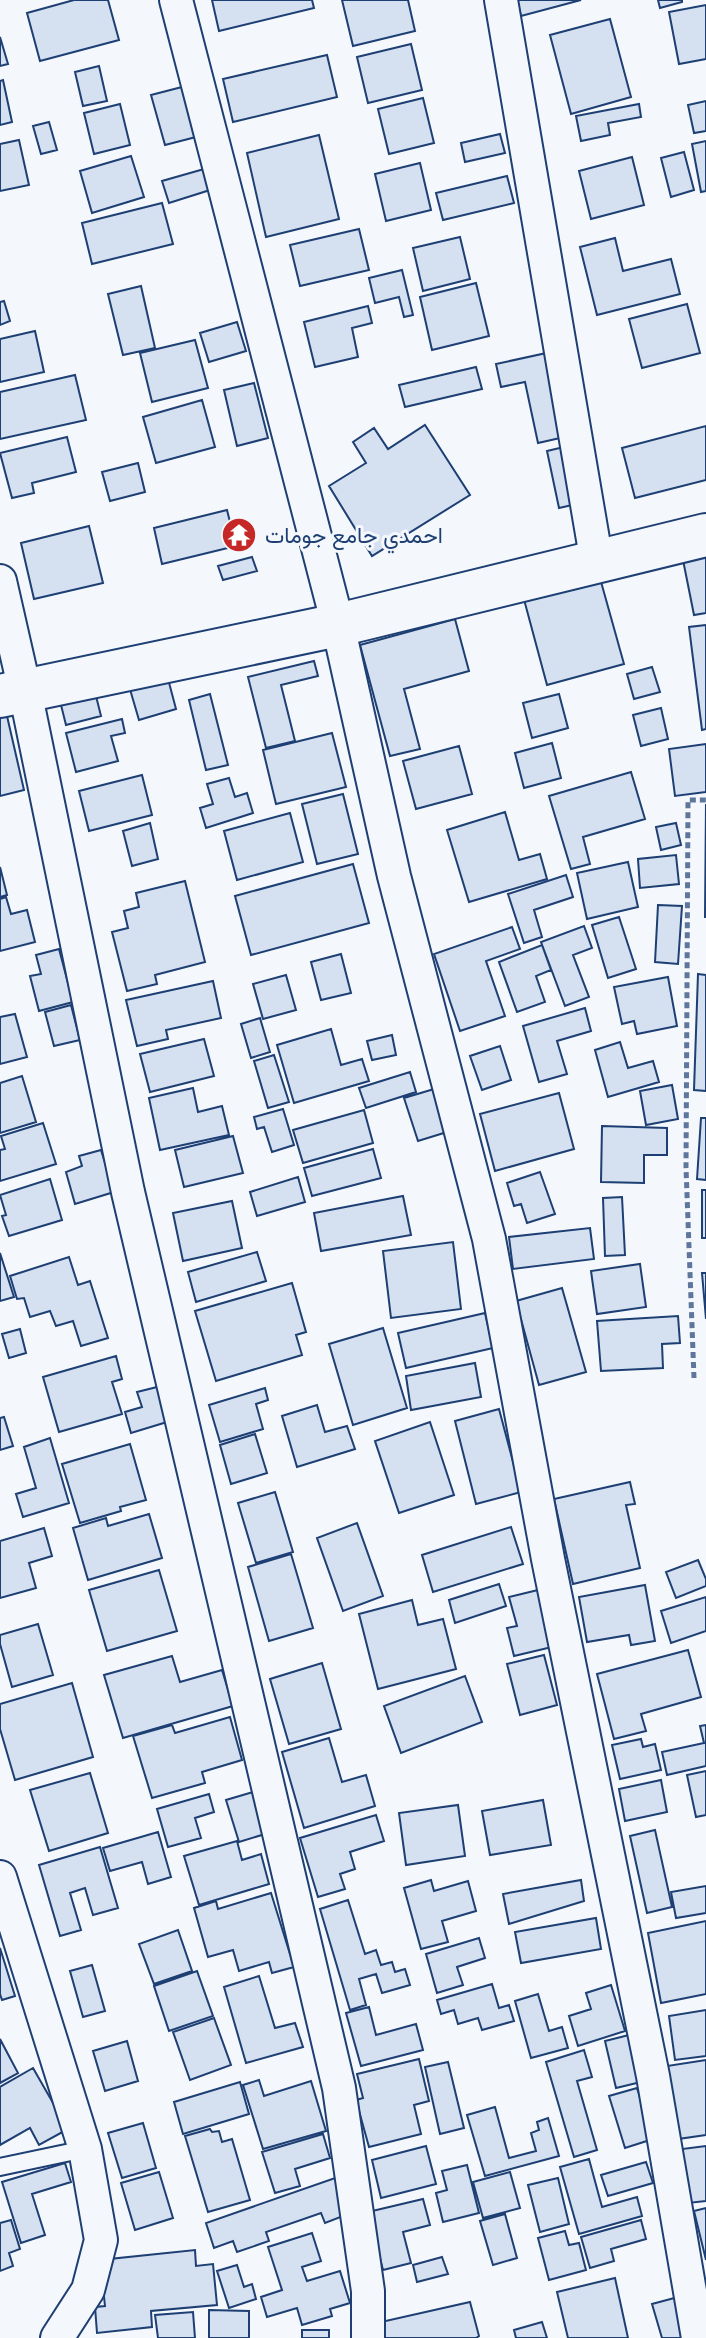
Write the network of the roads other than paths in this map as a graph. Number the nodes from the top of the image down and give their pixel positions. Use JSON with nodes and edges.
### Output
{"nodes":[{"id":1,"x":176,"y":0,"type":"edge"},
{"id":2,"x":501,"y":0,"type":"edge"},
{"id":3,"x":706,"y":535,"type":"edge"},
{"id":4,"x":597,"y":563,"type":"junction"},
{"id":5,"x":0,"y":581,"type":"edge"},
{"id":6,"x":338,"y":625,"type":"junction"},
{"id":7,"x":13,"y":693,"type":"edge"},
{"id":8,"x":0,"y":1877,"type":"edge"},
{"id":9,"x":85,"y":2149,"type":"junction"},
{"id":10,"x":0,"y":2167,"type":"edge"},
{"id":11,"x":57,"y":2338,"type":"edge"},
{"id":12,"x":368,"y":2338,"type":"edge"},
{"id":13,"x":698,"y":2338,"type":"edge"}],
"edges":[{"from":1,"to":6,"type":"street"},
{"from":2,"to":4,"type":"street"},
{"from":3,"to":4,"type":"street"},
{"from":4,"to":6,"type":"street"},
{"from":5,"to":7,"type":"street"},
{"from":6,"to":7,"type":"street"},
{"from":6,"to":13,"type":"street"},
{"from":7,"to":12,"type":"street"},
{"from":8,"to":9,"type":"street"},
{"from":9,"to":10,"type":"lane"},
{"from":9,"to":11,"type":"street"}]}
